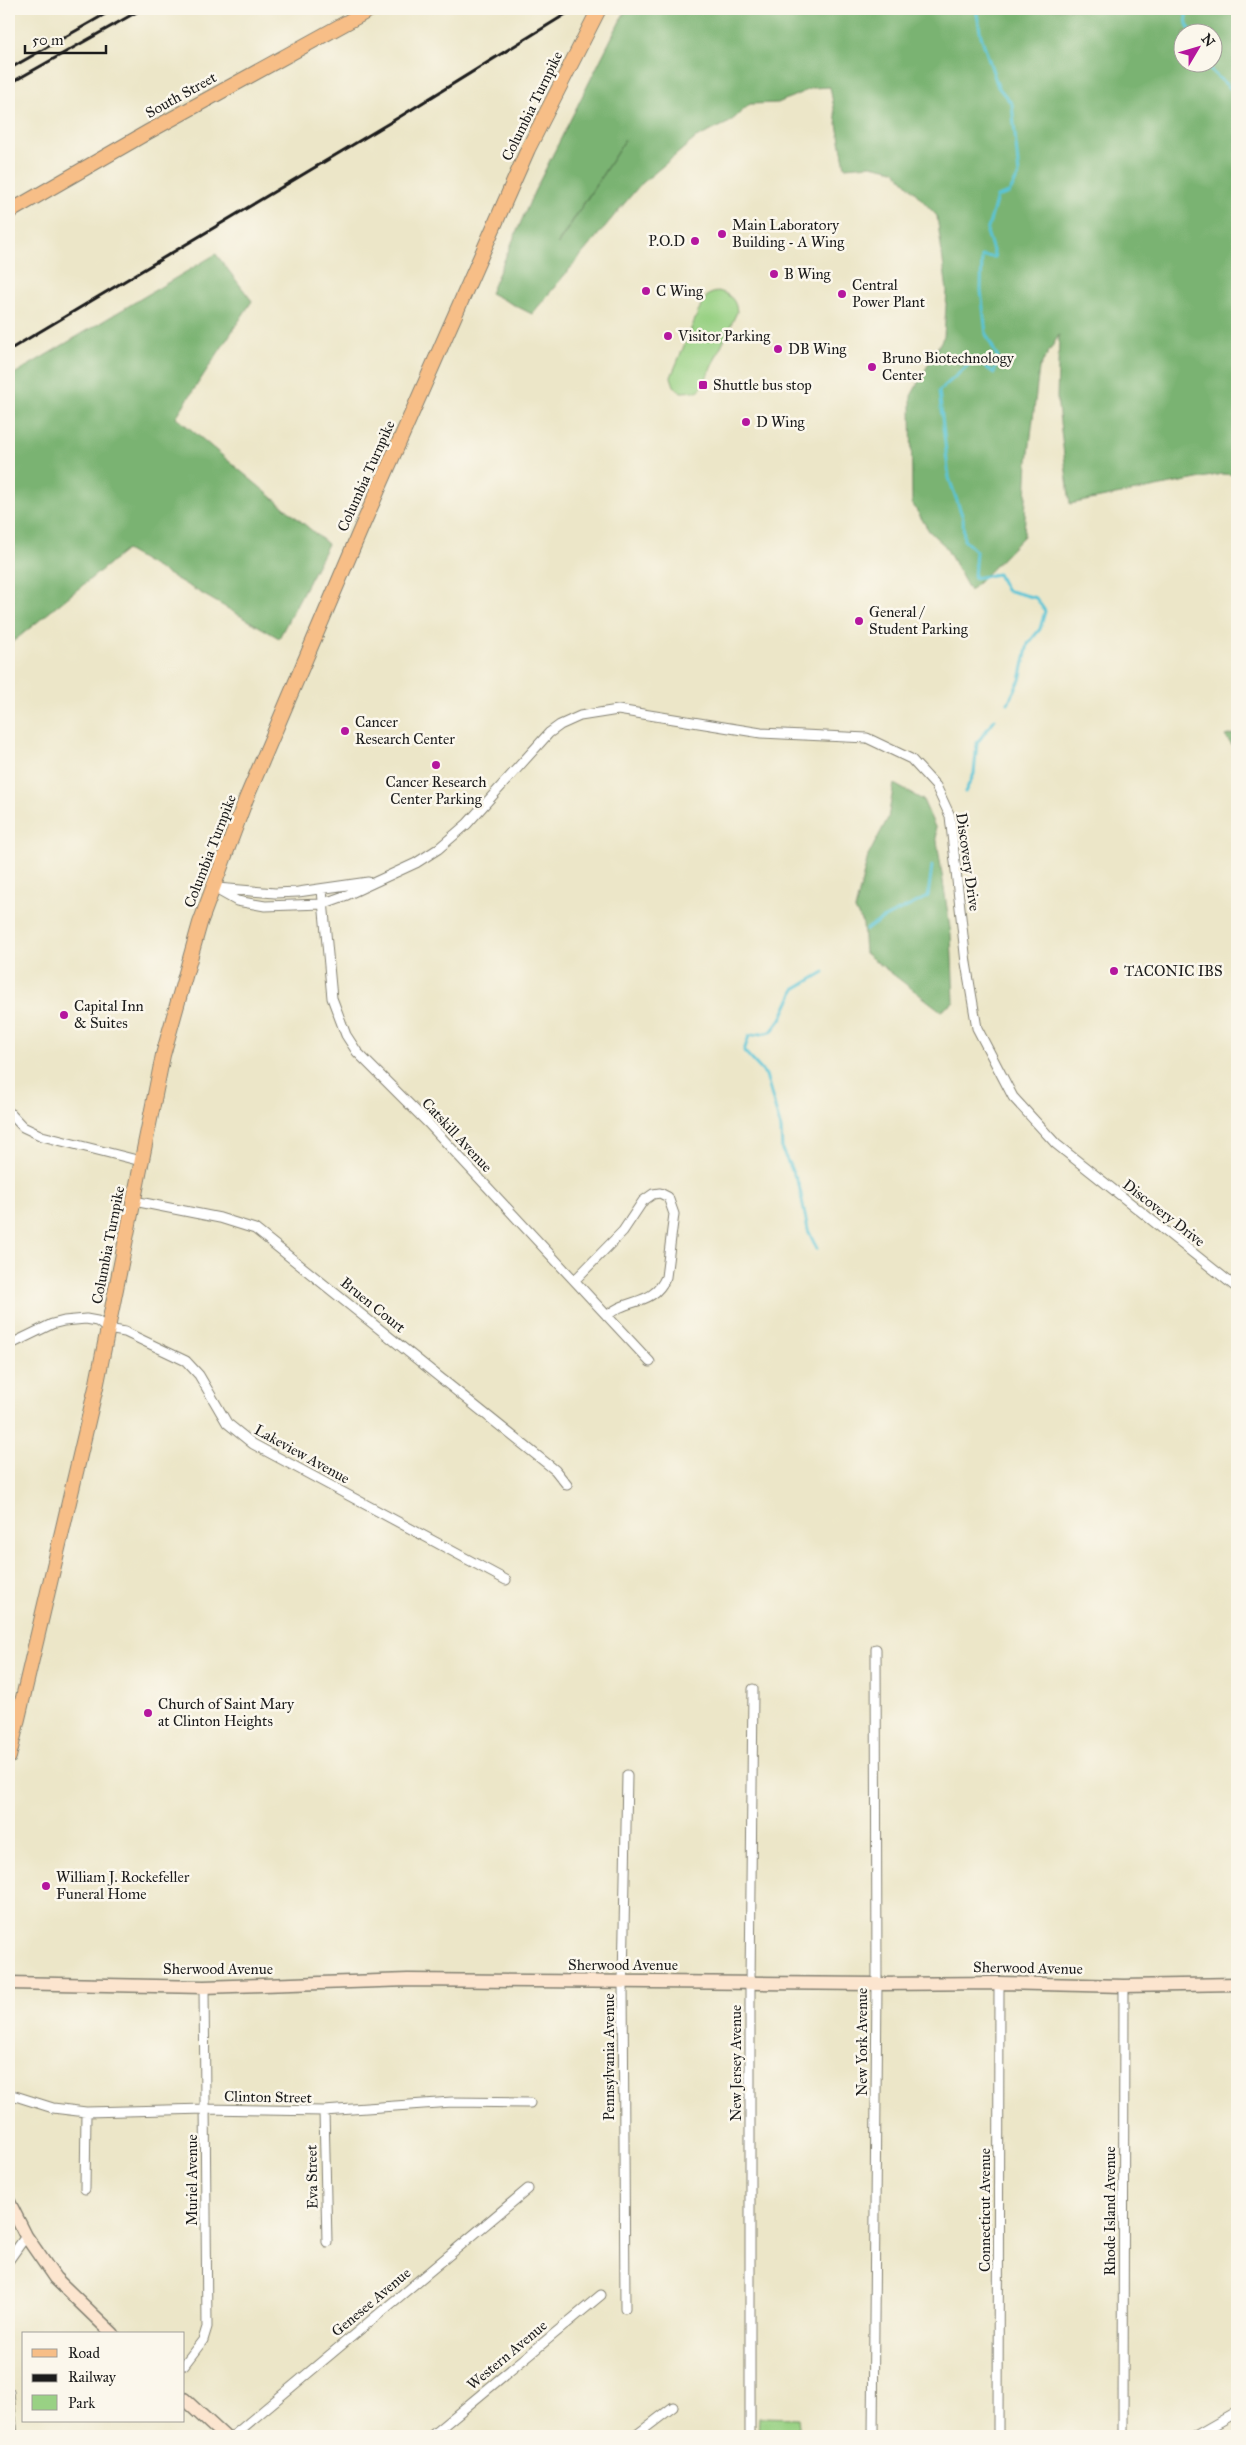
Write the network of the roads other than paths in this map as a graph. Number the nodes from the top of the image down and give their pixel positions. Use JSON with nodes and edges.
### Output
{"nodes":[{"id":1,"x":371,"y":9,"type":"edge"},
{"id":2,"x":599,"y":9,"type":"edge"},
{"id":3,"x":360,"y":13,"type":"edge"},
{"id":4,"x":9,"y":212,"type":"edge"},
{"id":5,"x":379,"y":880,"type":"junction"},
{"id":6,"x":212,"y":887,"type":"junction"},
{"id":7,"x":322,"y":890,"type":"junction"},
{"id":8,"x":322,"y":904,"type":"junction"},
{"id":9,"x":9,"y":1112,"type":"edge"},
{"id":10,"x":142,"y":1161,"type":"junction"},
{"id":11,"x":134,"y":1201,"type":"junction"},
{"id":12,"x":574,"y":1280,"type":"junction"},
{"id":13,"x":1237,"y":1288,"type":"edge"},
{"id":14,"x":607,"y":1316,"type":"junction"},
{"id":15,"x":108,"y":1329,"type":"junction"},
{"id":16,"x":9,"y":1345,"type":"edge"},
{"id":17,"x":650,"y":1362,"type":"dead end"},
{"id":18,"x":567,"y":1485,"type":"dead end"},
{"id":19,"x":506,"y":1580,"type":"dead end"},
{"id":20,"x":876,"y":1649,"type":"dead end"},
{"id":21,"x":753,"y":1689,"type":"dead end"},
{"id":22,"x":9,"y":1757,"type":"edge"},
{"id":23,"x":627,"y":1775,"type":"dead end"},
{"id":24,"x":623,"y":1981,"type":"junction"},
{"id":25,"x":9,"y":1983,"type":"edge"},
{"id":26,"x":750,"y":1983,"type":"junction"},
{"id":27,"x":999,"y":1983,"type":"junction"},
{"id":28,"x":877,"y":1984,"type":"junction"},
{"id":29,"x":1237,"y":1984,"type":"edge"},
{"id":30,"x":1124,"y":1986,"type":"junction"},
{"id":31,"x":204,"y":1987,"type":"junction"},
{"id":32,"x":9,"y":2094,"type":"edge"},
{"id":33,"x":530,"y":2103,"type":"dead end"},
{"id":34,"x":206,"y":2109,"type":"junction"},
{"id":35,"x":324,"y":2111,"type":"junction"},
{"id":36,"x":86,"y":2112,"type":"junction"},
{"id":37,"x":85,"y":2189,"type":"dead end"},
{"id":38,"x":528,"y":2189,"type":"dead end"},
{"id":39,"x":9,"y":2202,"type":"edge"},
{"id":40,"x":26,"y":2236,"type":"junction"},
{"id":41,"x":327,"y":2242,"type":"dead end"},
{"id":42,"x":9,"y":2260,"type":"edge"},
{"id":43,"x":601,"y":2295,"type":"dead end"},
{"id":44,"x":625,"y":2308,"type":"dead end"},
{"id":45,"x":112,"y":2332,"type":"edge"},
{"id":46,"x":185,"y":2364,"type":"edge"},
{"id":47,"x":9,"y":2392,"type":"edge"},
{"id":48,"x":185,"y":2400,"type":"edge"},
{"id":49,"x":673,"y":2407,"type":"dead end"},
{"id":50,"x":1237,"y":2412,"type":"edge"},
{"id":51,"x":13,"y":2436,"type":"edge"},
{"id":52,"x":224,"y":2436,"type":"edge"},
{"id":53,"x":233,"y":2436,"type":"edge"},
{"id":54,"x":430,"y":2436,"type":"edge"},
{"id":55,"x":635,"y":2436,"type":"edge"},
{"id":56,"x":750,"y":2436,"type":"edge"},
{"id":57,"x":873,"y":2436,"type":"edge"},
{"id":58,"x":998,"y":2436,"type":"edge"},
{"id":59,"x":1124,"y":2436,"type":"edge"},
{"id":60,"x":1195,"y":2436,"type":"edge"}],
"edges":[{"from":1,"to":3,"type":"main road","name":"South Street"},
{"from":2,"to":6,"type":"main road","name":"Columbia Turnpike"},
{"from":3,"to":4,"type":"main road","name":"South Street"},
{"from":5,"to":7,"type":"street","name":"Discovery Drive"},
{"from":5,"to":8,"type":"street","name":"Discovery Drive"},
{"from":5,"to":13,"type":"street","name":"Discovery Drive"},
{"from":6,"to":7,"type":"street","name":"Discovery Drive"},
{"from":6,"to":8,"type":"street","name":"Discovery Drive"},
{"from":6,"to":10,"type":"main road","name":"Columbia Turnpike"},
{"from":7,"to":8,"type":"street","name":"Catskill Avenue"},
{"from":8,"to":12,"type":"street","name":"Catskill Avenue"},
{"from":9,"to":10,"type":"street"},
{"from":10,"to":11,"type":"main road","name":"Columbia Turnpike"},
{"from":11,"to":15,"type":"main road","name":"Columbia Turnpike"},
{"from":11,"to":18,"type":"street","name":"Bruen Court"},
{"from":12,"to":14,"type":"street","name":"Catskill Avenue"},
{"from":12,"to":14,"type":"street"},
{"from":14,"to":17,"type":"street","name":"Catskill Avenue"},
{"from":15,"to":16,"type":"street","name":"Lakeview Avenue"},
{"from":15,"to":19,"type":"street","name":"Lakeview Avenue"},
{"from":15,"to":22,"type":"main road","name":"Columbia Turnpike"},
{"from":20,"to":28,"type":"street","name":"New York Avenue"},
{"from":21,"to":26,"type":"street","name":"New Jersey Avenue"},
{"from":23,"to":24,"type":"street","name":"Pennsylvania Avenue"},
{"from":24,"to":26,"type":"street","name":"Sherwood Avenue"},
{"from":24,"to":31,"type":"street","name":"Sherwood Avenue"},
{"from":24,"to":44,"type":"street","name":"Pennsylvania Avenue"},
{"from":25,"to":31,"type":"street","name":"Sherwood Avenue"},
{"from":26,"to":28,"type":"street","name":"Sherwood Avenue"},
{"from":26,"to":56,"type":"street","name":"New Jersey Avenue"},
{"from":27,"to":28,"type":"street","name":"Sherwood Avenue"},
{"from":27,"to":30,"type":"street","name":"Sherwood Avenue"},
{"from":27,"to":58,"type":"street","name":"Connecticut Avenue"},
{"from":28,"to":57,"type":"street","name":"New York Avenue"},
{"from":29,"to":30,"type":"street","name":"Sherwood Avenue"},
{"from":30,"to":59,"type":"street","name":"Rhode Island Avenue"},
{"from":31,"to":34,"type":"street","name":"Muriel Avenue"},
{"from":32,"to":36,"type":"street","name":"Clinton Street"},
{"from":33,"to":35,"type":"street","name":"Clinton Street"},
{"from":34,"to":35,"type":"street","name":"Clinton Street"},
{"from":34,"to":36,"type":"street","name":"Clinton Street"},
{"from":34,"to":46,"type":"street","name":"Muriel Avenue"},
{"from":35,"to":41,"type":"street","name":"Eva Street"},
{"from":36,"to":37,"type":"street"},
{"from":38,"to":53,"type":"street","name":"Genesee Avenue"},
{"from":39,"to":40,"type":"street"},
{"from":40,"to":42,"type":"street"},
{"from":40,"to":45,"type":"street"},
{"from":43,"to":54,"type":"street","name":"Western Avenue"},
{"from":47,"to":51,"type":"street"},
{"from":48,"to":52,"type":"street"},
{"from":49,"to":55,"type":"street"},
{"from":50,"to":60,"type":"street"}]}
